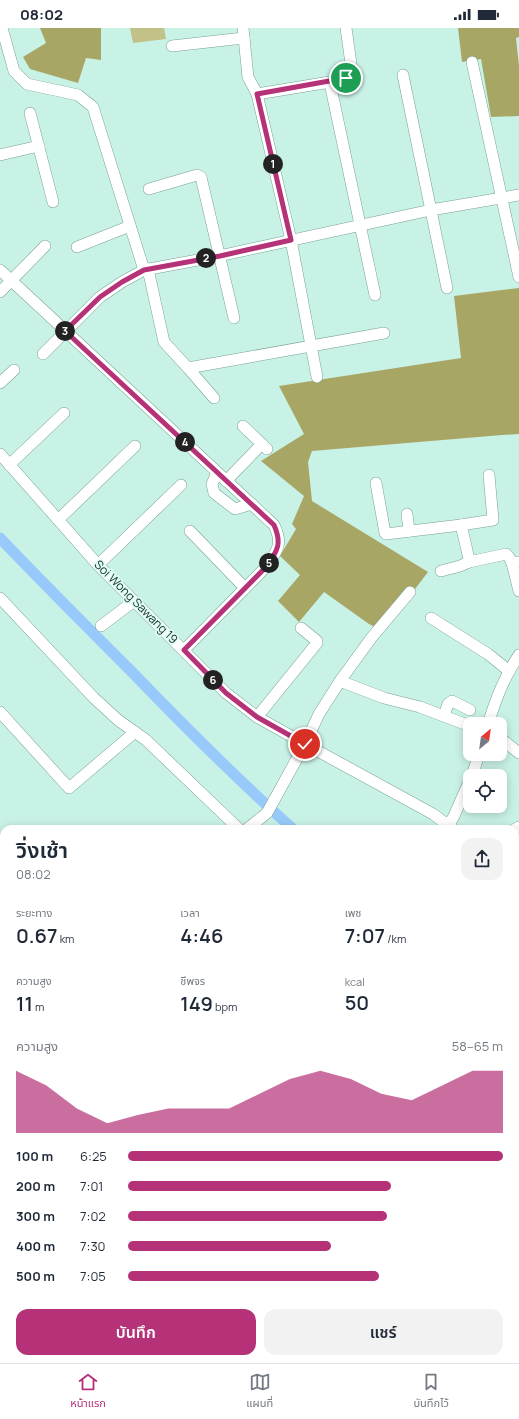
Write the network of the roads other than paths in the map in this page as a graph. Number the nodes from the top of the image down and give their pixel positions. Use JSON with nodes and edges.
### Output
{"nodes":[{"id":1,"x":2,"y":28,"type":"edge"},
{"id":2,"x":346,"y":28,"type":"edge"},
{"id":3,"x":243,"y":33,"type":"edge"},
{"id":4,"x":172,"y":46,"type":"dead end"},
{"id":5,"x":472,"y":62,"type":"dead end"},
{"id":6,"x":403,"y":75,"type":"dead end"},
{"id":7,"x":331,"y":88,"type":"dead end"},
{"id":8,"x":257,"y":94,"type":"junction"},
{"id":9,"x":30,"y":113,"type":"dead end"},
{"id":10,"x":39,"y":146,"type":"junction"},
{"id":11,"x":0,"y":155,"type":"edge"},
{"id":12,"x":149,"y":188,"type":"dead end"},
{"id":13,"x":519,"y":195,"type":"edge"},
{"id":14,"x":502,"y":198,"type":"junction"},
{"id":15,"x":53,"y":202,"type":"dead end"},
{"id":16,"x":430,"y":210,"type":"junction"},
{"id":17,"x":360,"y":225,"type":"junction"},
{"id":18,"x":130,"y":226,"type":"junction"},
{"id":19,"x":291,"y":240,"type":"junction"},
{"id":20,"x":45,"y":246,"type":"dead end"},
{"id":21,"x":77,"y":247,"type":"dead end"},
{"id":22,"x":220,"y":256,"type":"junction"},
{"id":23,"x":146,"y":269,"type":"junction"},
{"id":24,"x":0,"y":270,"type":"edge"},
{"id":25,"x":519,"y":277,"type":"edge"},
{"id":26,"x":11,"y":281,"type":"junction"},
{"id":27,"x":447,"y":288,"type":"dead end"},
{"id":28,"x":0,"y":292,"type":"edge"},
{"id":29,"x":375,"y":295,"type":"dead end"},
{"id":30,"x":234,"y":318,"type":"dead end"},
{"id":31,"x":65,"y":331,"type":"junction"},
{"id":32,"x":384,"y":333,"type":"dead end"},
{"id":33,"x":311,"y":346,"type":"junction"},
{"id":34,"x":43,"y":354,"type":"dead end"},
{"id":35,"x":188,"y":368,"type":"junction"},
{"id":36,"x":14,"y":370,"type":"dead end"},
{"id":37,"x":317,"y":377,"type":"dead end"},
{"id":38,"x":0,"y":383,"type":"edge"},
{"id":39,"x":214,"y":398,"type":"dead end"},
{"id":40,"x":64,"y":413,"type":"dead end"},
{"id":41,"x":243,"y":426,"type":"dead end"},
{"id":42,"x":135,"y":446,"type":"dead end"},
{"id":43,"x":0,"y":454,"type":"edge"},
{"id":44,"x":9,"y":465,"type":"junction"},
{"id":45,"x":217,"y":472,"type":"junction"},
{"id":46,"x":489,"y":475,"type":"dead end"},
{"id":47,"x":226,"y":481,"type":"junction"},
{"id":48,"x":376,"y":483,"type":"dead end"},
{"id":49,"x":181,"y":485,"type":"dead end"},
{"id":50,"x":252,"y":504,"type":"junction"},
{"id":51,"x":407,"y":514,"type":"dead end"},
{"id":52,"x":58,"y":520,"type":"junction"},
{"id":53,"x":461,"y":525,"type":"junction"},
{"id":54,"x":190,"y":531,"type":"dead end"},
{"id":55,"x":409,"y":531,"type":"junction"},
{"id":56,"x":469,"y":562,"type":"junction"},
{"id":57,"x":515,"y":562,"type":"edge"},
{"id":58,"x":98,"y":565,"type":"junction"},
{"id":59,"x":441,"y":571,"type":"dead end"},
{"id":60,"x":245,"y":588,"type":"junction"},
{"id":61,"x":519,"y":591,"type":"edge"},
{"id":62,"x":410,"y":592,"type":"dead end"},
{"id":63,"x":0,"y":598,"type":"edge"},
{"id":64,"x":134,"y":601,"type":"junction"},
{"id":65,"x":431,"y":618,"type":"dead end"},
{"id":66,"x":101,"y":626,"type":"dead end"},
{"id":67,"x":301,"y":628,"type":"dead end"},
{"id":68,"x":184,"y":650,"type":"junction"},
{"id":69,"x":519,"y":655,"type":"edge"},
{"id":70,"x":509,"y":671,"type":"junction"},
{"id":71,"x":340,"y":680,"type":"junction"},
{"id":72,"x":470,"y":710,"type":"dead end"},
{"id":73,"x":0,"y":712,"type":"edge"},
{"id":74,"x":444,"y":716,"type":"junction"},
{"id":75,"x":257,"y":717,"type":"junction"},
{"id":76,"x":490,"y":717,"type":"edge"},
{"id":77,"x":463,"y":723,"type":"edge"},
{"id":78,"x":135,"y":732,"type":"junction"},
{"id":79,"x":305,"y":744,"type":"junction"},
{"id":80,"x":507,"y":744,"type":"edge"},
{"id":81,"x":519,"y":753,"type":"edge"},
{"id":82,"x":463,"y":796,"type":"edge"},
{"id":83,"x":235,"y":825,"type":"edge"},
{"id":84,"x":252,"y":825,"type":"edge"},
{"id":85,"x":447,"y":825,"type":"edge"},
{"id":86,"x":451,"y":825,"type":"edge"}],
"edges":[{"from":1,"to":18,"type":"street"},
{"from":2,"to":8,"type":"street"},
{"from":3,"to":4,"type":"street"},
{"from":3,"to":8,"type":"street"},
{"from":5,"to":14,"type":"street"},
{"from":6,"to":16,"type":"street"},
{"from":7,"to":17,"type":"street"},
{"from":8,"to":19,"type":"street"},
{"from":9,"to":10,"type":"street"},
{"from":10,"to":11,"type":"street"},
{"from":10,"to":15,"type":"street"},
{"from":12,"to":22,"type":"street"},
{"from":13,"to":14,"type":"street"},
{"from":14,"to":16,"type":"street"},
{"from":14,"to":25,"type":"street"},
{"from":16,"to":17,"type":"street"},
{"from":16,"to":27,"type":"street"},
{"from":17,"to":19,"type":"street"},
{"from":17,"to":29,"type":"street"},
{"from":18,"to":21,"type":"street"},
{"from":18,"to":23,"type":"street"},
{"from":19,"to":22,"type":"street"},
{"from":19,"to":33,"type":"street"},
{"from":20,"to":26,"type":"street"},
{"from":22,"to":23,"type":"street"},
{"from":22,"to":30,"type":"street"},
{"from":23,"to":31,"type":"street"},
{"from":23,"to":35,"type":"street"},
{"from":24,"to":26,"type":"street"},
{"from":26,"to":28,"type":"street"},
{"from":26,"to":31,"type":"street"},
{"from":31,"to":34,"type":"street"},
{"from":31,"to":45,"type":"street"},
{"from":32,"to":33,"type":"street"},
{"from":33,"to":35,"type":"street"},
{"from":33,"to":37,"type":"street"},
{"from":35,"to":39,"type":"street"},
{"from":36,"to":38,"type":"street"},
{"from":40,"to":44,"type":"street"},
{"from":41,"to":47,"type":"street"},
{"from":42,"to":52,"type":"street"},
{"from":43,"to":44,"type":"street","name":"Soi Wong Sawang 19"},
{"from":44,"to":52,"type":"street","name":"Soi Wong Sawang 19"},
{"from":45,"to":47,"type":"street"},
{"from":45,"to":50,"type":"street"},
{"from":46,"to":53,"type":"street"},
{"from":47,"to":50,"type":"street"},
{"from":48,"to":55,"type":"street"},
{"from":49,"to":58,"type":"street"},
{"from":50,"to":60,"type":"street"},
{"from":51,"to":55,"type":"street"},
{"from":52,"to":58,"type":"street","name":"Soi Wong Sawang 19"},
{"from":53,"to":55,"type":"street"},
{"from":53,"to":56,"type":"street"},
{"from":54,"to":60,"type":"street"},
{"from":56,"to":57,"type":"street"},
{"from":56,"to":59,"type":"street"},
{"from":57,"to":61,"type":"street"},
{"from":58,"to":64,"type":"street","name":"Soi Wong Sawang 19"},
{"from":60,"to":68,"type":"street"},
{"from":62,"to":71,"type":"street"},
{"from":63,"to":78,"type":"street"},
{"from":64,"to":66,"type":"street"},
{"from":64,"to":68,"type":"street","name":"Soi Wong Sawang 19"},
{"from":65,"to":70,"type":"street"},
{"from":67,"to":75,"type":"street"},
{"from":68,"to":75,"type":"street","name":"Soi Wong Sawang 19"},
{"from":69,"to":70,"type":"street"},
{"from":70,"to":76,"type":"street"},
{"from":71,"to":74,"type":"street"},
{"from":71,"to":79,"type":"street"},
{"from":72,"to":74,"type":"street"},
{"from":73,"to":78,"type":"street"},
{"from":74,"to":77,"type":"street"},
{"from":75,"to":79,"type":"street","name":"Soi Wong Sawang 19"},
{"from":78,"to":83,"type":"street"},
{"from":79,"to":84,"type":"street"},
{"from":79,"to":85,"type":"street","name":"Soi Wong Sawang 19"},
{"from":80,"to":81,"type":"street"},
{"from":82,"to":86,"type":"street"}]}
